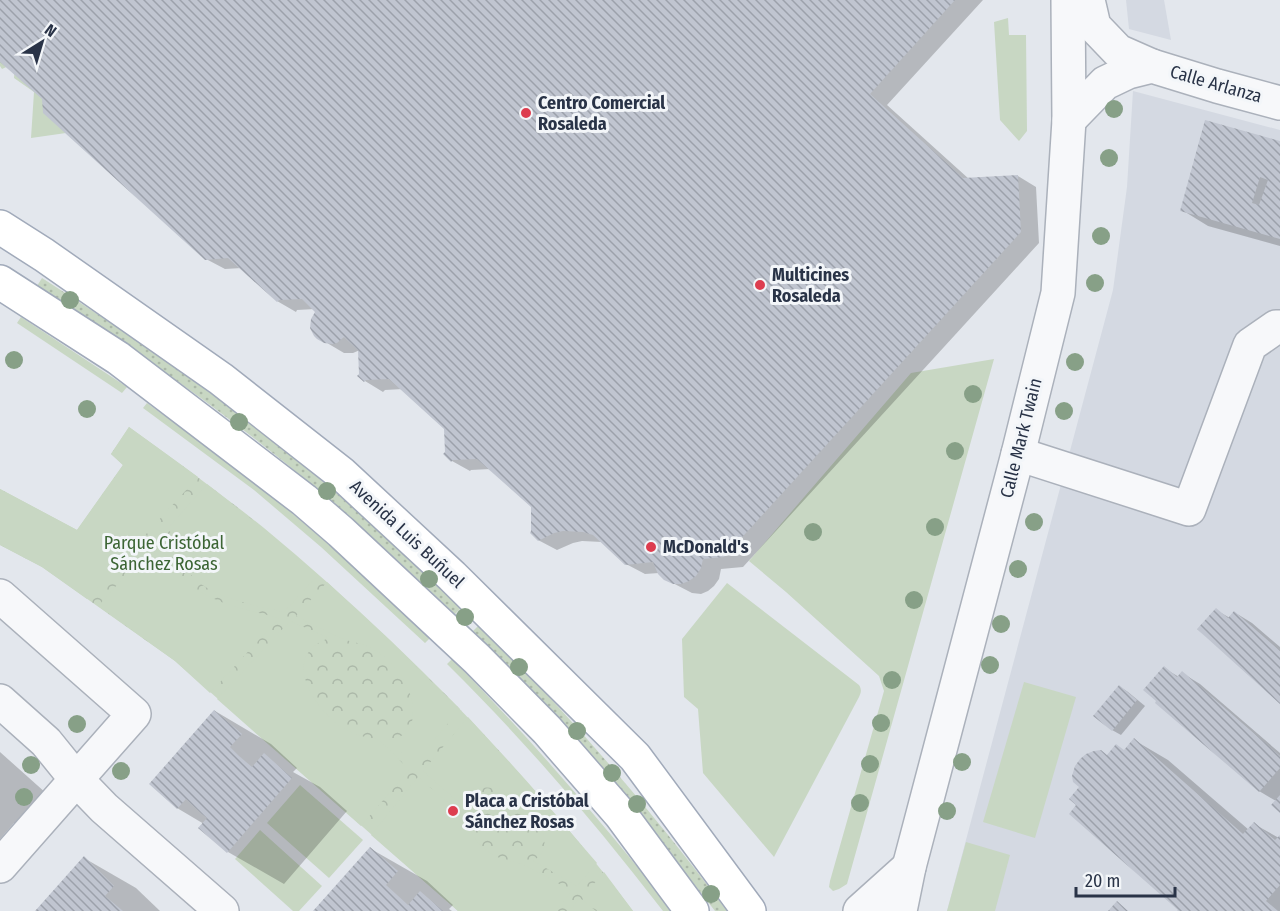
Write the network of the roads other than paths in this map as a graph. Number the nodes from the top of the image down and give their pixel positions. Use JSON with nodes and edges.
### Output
{"nodes":[{"id":1,"x":1068,"y":0,"type":"edge"},
{"id":2,"x":1088,"y":0,"type":"edge"},
{"id":3,"x":1152,"y":66,"type":"junction"},
{"id":4,"x":1280,"y":103,"type":"edge"},
{"id":5,"x":1069,"y":120,"type":"junction"},
{"id":6,"x":0,"y":227,"type":"edge"},
{"id":7,"x":0,"y":282,"type":"edge"},
{"id":8,"x":1280,"y":327,"type":"edge"},
{"id":9,"x":1018,"y":454,"type":"junction"},
{"id":10,"x":0,"y":596,"type":"edge"},
{"id":11,"x":0,"y":701,"type":"edge"},
{"id":12,"x":76,"y":779,"type":"junction"},
{"id":13,"x":0,"y":866,"type":"edge"},
{"id":14,"x":909,"y":867,"type":"junction"},
{"id":15,"x":222,"y":911,"type":"edge"},
{"id":16,"x":692,"y":911,"type":"edge"},
{"id":17,"x":749,"y":911,"type":"edge"},
{"id":18,"x":860,"y":911,"type":"edge"},
{"id":19,"x":900,"y":911,"type":"edge"}],
"edges":[{"from":1,"to":5,"type":"street","name":"Calle Mark Twain"},
{"from":2,"to":3,"type":"street","name":"Calle Arlanza"},
{"from":3,"to":4,"type":"street","name":"Calle Arlanza"},
{"from":3,"to":5,"type":"street","name":"Calle Arlanza"},
{"from":5,"to":9,"type":"street","name":"Calle Mark Twain"},
{"from":6,"to":17,"type":"main road","name":"Avenida Luis Buñuel"},
{"from":7,"to":16,"type":"main road"},
{"from":8,"to":9,"type":"street"},
{"from":9,"to":14,"type":"street","name":"Calle Mark Twain"},
{"from":10,"to":12,"type":"street"},
{"from":11,"to":12,"type":"street"},
{"from":12,"to":13,"type":"street"},
{"from":12,"to":15,"type":"street"},
{"from":14,"to":18,"type":"street"},
{"from":14,"to":19,"type":"street","name":"Calle Mark Twain"}]}
